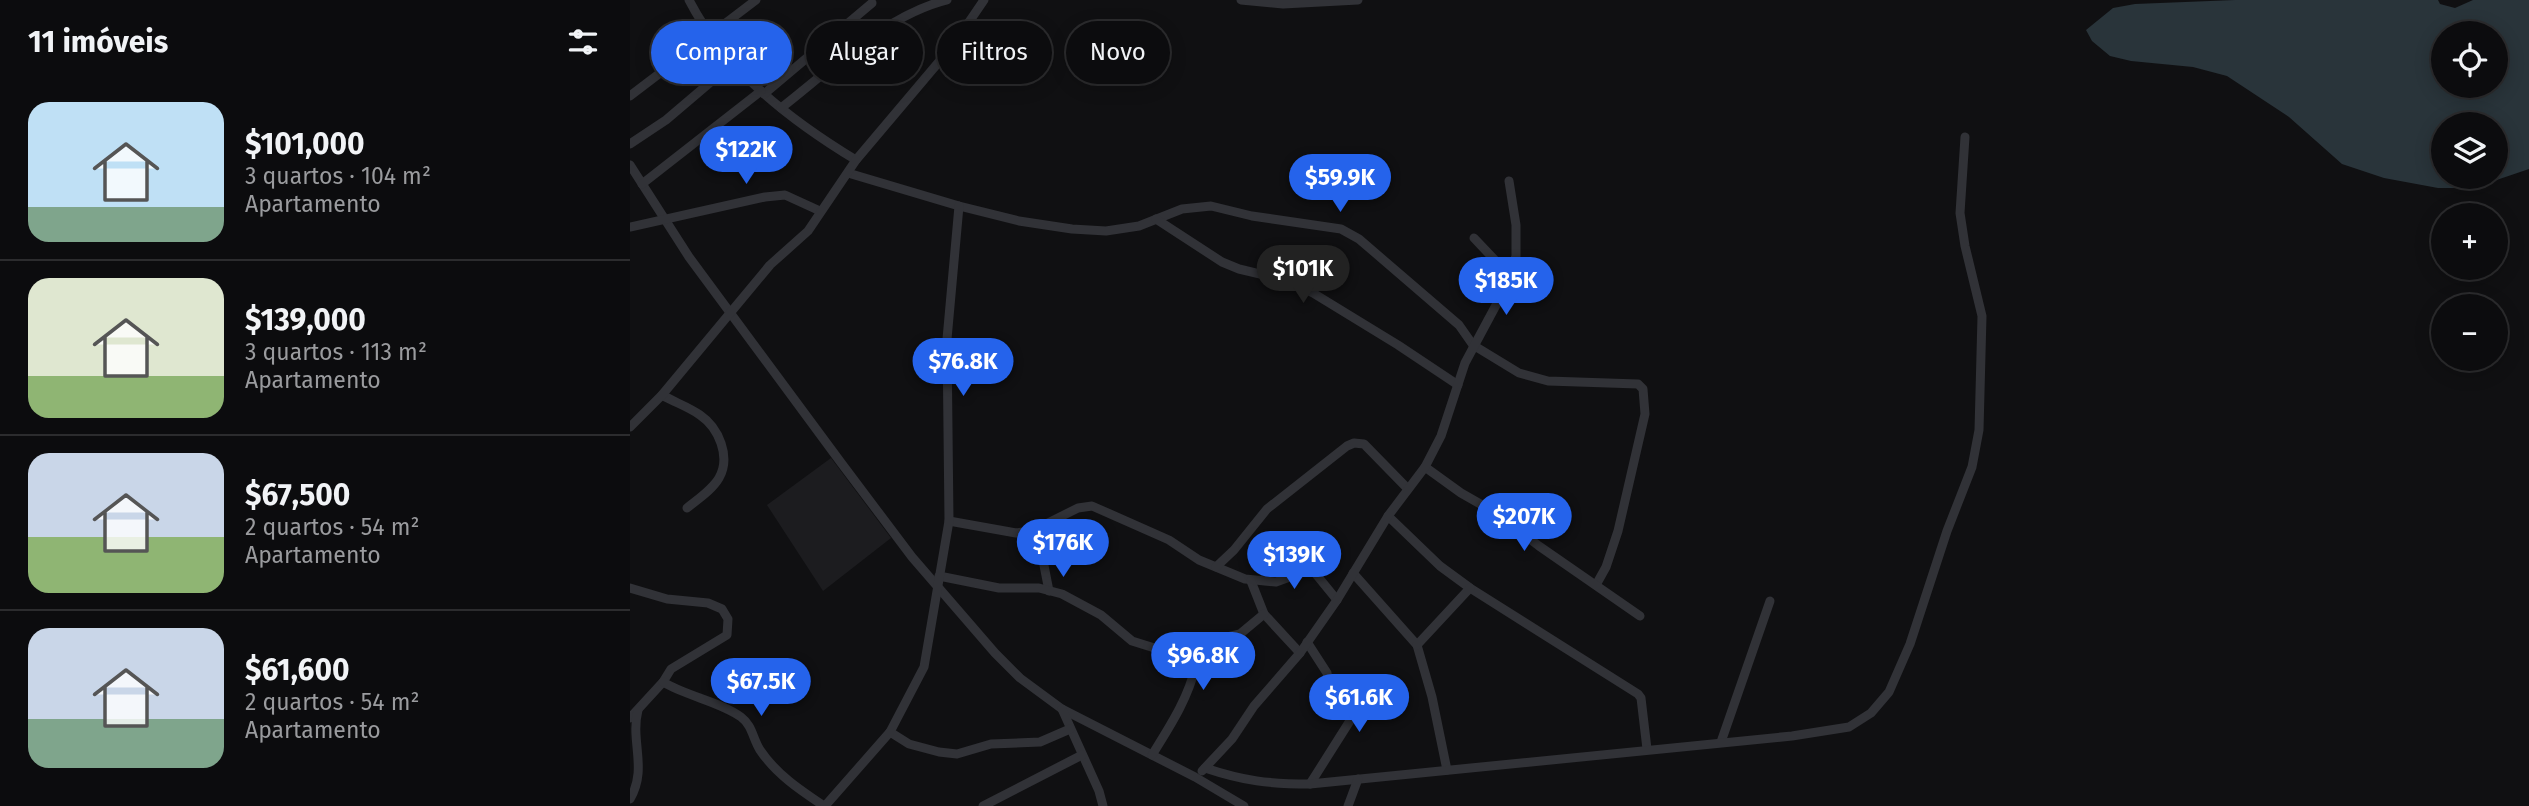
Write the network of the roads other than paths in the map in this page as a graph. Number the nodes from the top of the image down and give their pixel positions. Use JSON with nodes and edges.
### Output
{"nodes":[{"id":1,"x":688,"y":0,"type":"edge"},
{"id":2,"x":756,"y":0,"type":"edge"},
{"id":3,"x":947,"y":0,"type":"edge"},
{"id":4,"x":984,"y":0,"type":"edge"},
{"id":5,"x":1241,"y":0,"type":"edge"},
{"id":6,"x":1358,"y":0,"type":"edge"},
{"id":7,"x":872,"y":3,"type":"dead end"},
{"id":8,"x":702,"y":21,"type":"edge"},
{"id":9,"x":730,"y":21,"type":"edge"},
{"id":10,"x":651,"y":80,"type":"edge"},
{"id":11,"x":708,"y":84,"type":"edge"},
{"id":12,"x":755,"y":84,"type":"edge"},
{"id":13,"x":763,"y":92,"type":"junction"},
{"id":14,"x":630,"y":96,"type":"edge"},
{"id":15,"x":782,"y":108,"type":"junction"},
{"id":16,"x":1965,"y":137,"type":"dead end"},
{"id":17,"x":630,"y":144,"type":"edge"},
{"id":18,"x":856,"y":160,"type":"junction"},
{"id":19,"x":630,"y":165,"type":"edge"},
{"id":20,"x":848,"y":173,"type":"junction"},
{"id":21,"x":1509,"y":181,"type":"dead end"},
{"id":22,"x":642,"y":184,"type":"junction"},
{"id":23,"x":959,"y":206,"type":"junction"},
{"id":24,"x":820,"y":211,"type":"junction"},
{"id":25,"x":1156,"y":219,"type":"junction"},
{"id":26,"x":666,"y":220,"type":"junction"},
{"id":27,"x":630,"y":227,"type":"edge"},
{"id":28,"x":1474,"y":238,"type":"dead end"},
{"id":29,"x":1509,"y":275,"type":"junction"},
{"id":30,"x":732,"y":312,"type":"junction"},
{"id":31,"x":1474,"y":345,"type":"junction"},
{"id":32,"x":1458,"y":385,"type":"junction"},
{"id":33,"x":662,"y":395,"type":"junction"},
{"id":34,"x":630,"y":427,"type":"edge"},
{"id":35,"x":1424,"y":467,"type":"junction"},
{"id":36,"x":1408,"y":489,"type":"junction"},
{"id":37,"x":687,"y":508,"type":"dead end"},
{"id":38,"x":1388,"y":516,"type":"junction"},
{"id":39,"x":949,"y":521,"type":"junction"},
{"id":40,"x":1034,"y":530,"type":"junction"},
{"id":41,"x":1216,"y":567,"type":"junction"},
{"id":42,"x":1353,"y":573,"type":"junction"},
{"id":43,"x":939,"y":576,"type":"junction"},
{"id":44,"x":1251,"y":581,"type":"junction"},
{"id":45,"x":1596,"y":585,"type":"junction"},
{"id":46,"x":630,"y":587,"type":"edge"},
{"id":47,"x":938,"y":587,"type":"junction"},
{"id":48,"x":1470,"y":588,"type":"junction"},
{"id":49,"x":1049,"y":591,"type":"junction"},
{"id":50,"x":1337,"y":600,"type":"junction"},
{"id":51,"x":1770,"y":601,"type":"dead end"},
{"id":52,"x":1264,"y":614,"type":"junction"},
{"id":53,"x":1640,"y":616,"type":"dead end"},
{"id":54,"x":1307,"y":642,"type":"junction"},
{"id":55,"x":1417,"y":645,"type":"junction"},
{"id":56,"x":1166,"y":652,"type":"junction"},
{"id":57,"x":1300,"y":653,"type":"junction"},
{"id":58,"x":663,"y":682,"type":"junction"},
{"id":59,"x":639,"y":709,"type":"junction"},
{"id":60,"x":1062,"y":709,"type":"junction"},
{"id":61,"x":630,"y":718,"type":"edge"},
{"id":62,"x":1070,"y":729,"type":"junction"},
{"id":63,"x":890,"y":732,"type":"junction"},
{"id":64,"x":1721,"y":742,"type":"junction"},
{"id":65,"x":1647,"y":750,"type":"junction"},
{"id":66,"x":1082,"y":755,"type":"junction"},
{"id":67,"x":1152,"y":755,"type":"junction"},
{"id":68,"x":1205,"y":768,"type":"junction"},
{"id":69,"x":1447,"y":769,"type":"junction"},
{"id":70,"x":1195,"y":777,"type":"junction"},
{"id":71,"x":1358,"y":779,"type":"junction"},
{"id":72,"x":1310,"y":784,"type":"junction"},
{"id":73,"x":630,"y":799,"type":"edge"},
{"id":74,"x":1237,"y":804,"type":"edge"},
{"id":75,"x":824,"y":806,"type":"edge"},
{"id":76,"x":984,"y":806,"type":"edge"},
{"id":77,"x":1103,"y":806,"type":"edge"},
{"id":78,"x":1348,"y":806,"type":"edge"}],
"edges":[{"from":1,"to":8,"type":"street"},
{"from":2,"to":9,"type":"street"},
{"from":3,"to":15,"type":"street"},
{"from":4,"to":18,"type":"street"},
{"from":5,"to":6,"type":"street"},
{"from":7,"to":13,"type":"street"},
{"from":10,"to":14,"type":"street"},
{"from":11,"to":17,"type":"street"},
{"from":12,"to":13,"type":"street"},
{"from":13,"to":15,"type":"street"},
{"from":13,"to":22,"type":"street"},
{"from":15,"to":18,"type":"street"},
{"from":16,"to":64,"type":"street"},
{"from":18,"to":20,"type":"street"},
{"from":19,"to":22,"type":"street"},
{"from":20,"to":23,"type":"street"},
{"from":20,"to":24,"type":"street"},
{"from":21,"to":29,"type":"street"},
{"from":22,"to":26,"type":"street"},
{"from":23,"to":25,"type":"street"},
{"from":23,"to":39,"type":"street"},
{"from":24,"to":26,"type":"street"},
{"from":24,"to":30,"type":"street"},
{"from":25,"to":31,"type":"street"},
{"from":25,"to":32,"type":"street"},
{"from":26,"to":27,"type":"street"},
{"from":26,"to":30,"type":"street"},
{"from":28,"to":29,"type":"street"},
{"from":29,"to":31,"type":"street"},
{"from":30,"to":33,"type":"street"},
{"from":30,"to":47,"type":"street"},
{"from":31,"to":32,"type":"street"},
{"from":31,"to":45,"type":"street"},
{"from":32,"to":35,"type":"street"},
{"from":33,"to":34,"type":"street"},
{"from":33,"to":37,"type":"street"},
{"from":35,"to":36,"type":"street"},
{"from":35,"to":45,"type":"street"},
{"from":36,"to":38,"type":"street"},
{"from":36,"to":41,"type":"street"},
{"from":38,"to":42,"type":"street"},
{"from":38,"to":48,"type":"street"},
{"from":39,"to":40,"type":"street"},
{"from":39,"to":43,"type":"street"},
{"from":40,"to":41,"type":"street"},
{"from":40,"to":49,"type":"street"},
{"from":41,"to":44,"type":"street"},
{"from":42,"to":50,"type":"street"},
{"from":42,"to":55,"type":"street"},
{"from":43,"to":47,"type":"street"},
{"from":43,"to":49,"type":"street"},
{"from":44,"to":50,"type":"street"},
{"from":44,"to":52,"type":"street"},
{"from":45,"to":53,"type":"street"},
{"from":46,"to":58,"type":"street"},
{"from":47,"to":60,"type":"street"},
{"from":47,"to":63,"type":"street"},
{"from":48,"to":55,"type":"street"},
{"from":48,"to":65,"type":"street"},
{"from":49,"to":56,"type":"street"},
{"from":50,"to":54,"type":"street"},
{"from":51,"to":64,"type":"street"},
{"from":52,"to":56,"type":"street"},
{"from":52,"to":57,"type":"street"},
{"from":54,"to":57,"type":"street"},
{"from":54,"to":72,"type":"street"},
{"from":55,"to":69,"type":"street"},
{"from":56,"to":67,"type":"street"},
{"from":57,"to":68,"type":"street"},
{"from":58,"to":59,"type":"street"},
{"from":58,"to":75,"type":"street"},
{"from":59,"to":61,"type":"street"},
{"from":59,"to":73,"type":"street"},
{"from":60,"to":62,"type":"street"},
{"from":60,"to":67,"type":"street"},
{"from":62,"to":63,"type":"street"},
{"from":62,"to":66,"type":"street"},
{"from":63,"to":75,"type":"street"},
{"from":64,"to":65,"type":"street"},
{"from":65,"to":69,"type":"street"},
{"from":66,"to":76,"type":"street"},
{"from":66,"to":77,"type":"street"},
{"from":67,"to":70,"type":"street"},
{"from":68,"to":70,"type":"street"},
{"from":68,"to":72,"type":"street"},
{"from":69,"to":71,"type":"street"},
{"from":70,"to":74,"type":"street"},
{"from":71,"to":72,"type":"street"},
{"from":71,"to":78,"type":"street"}]}
